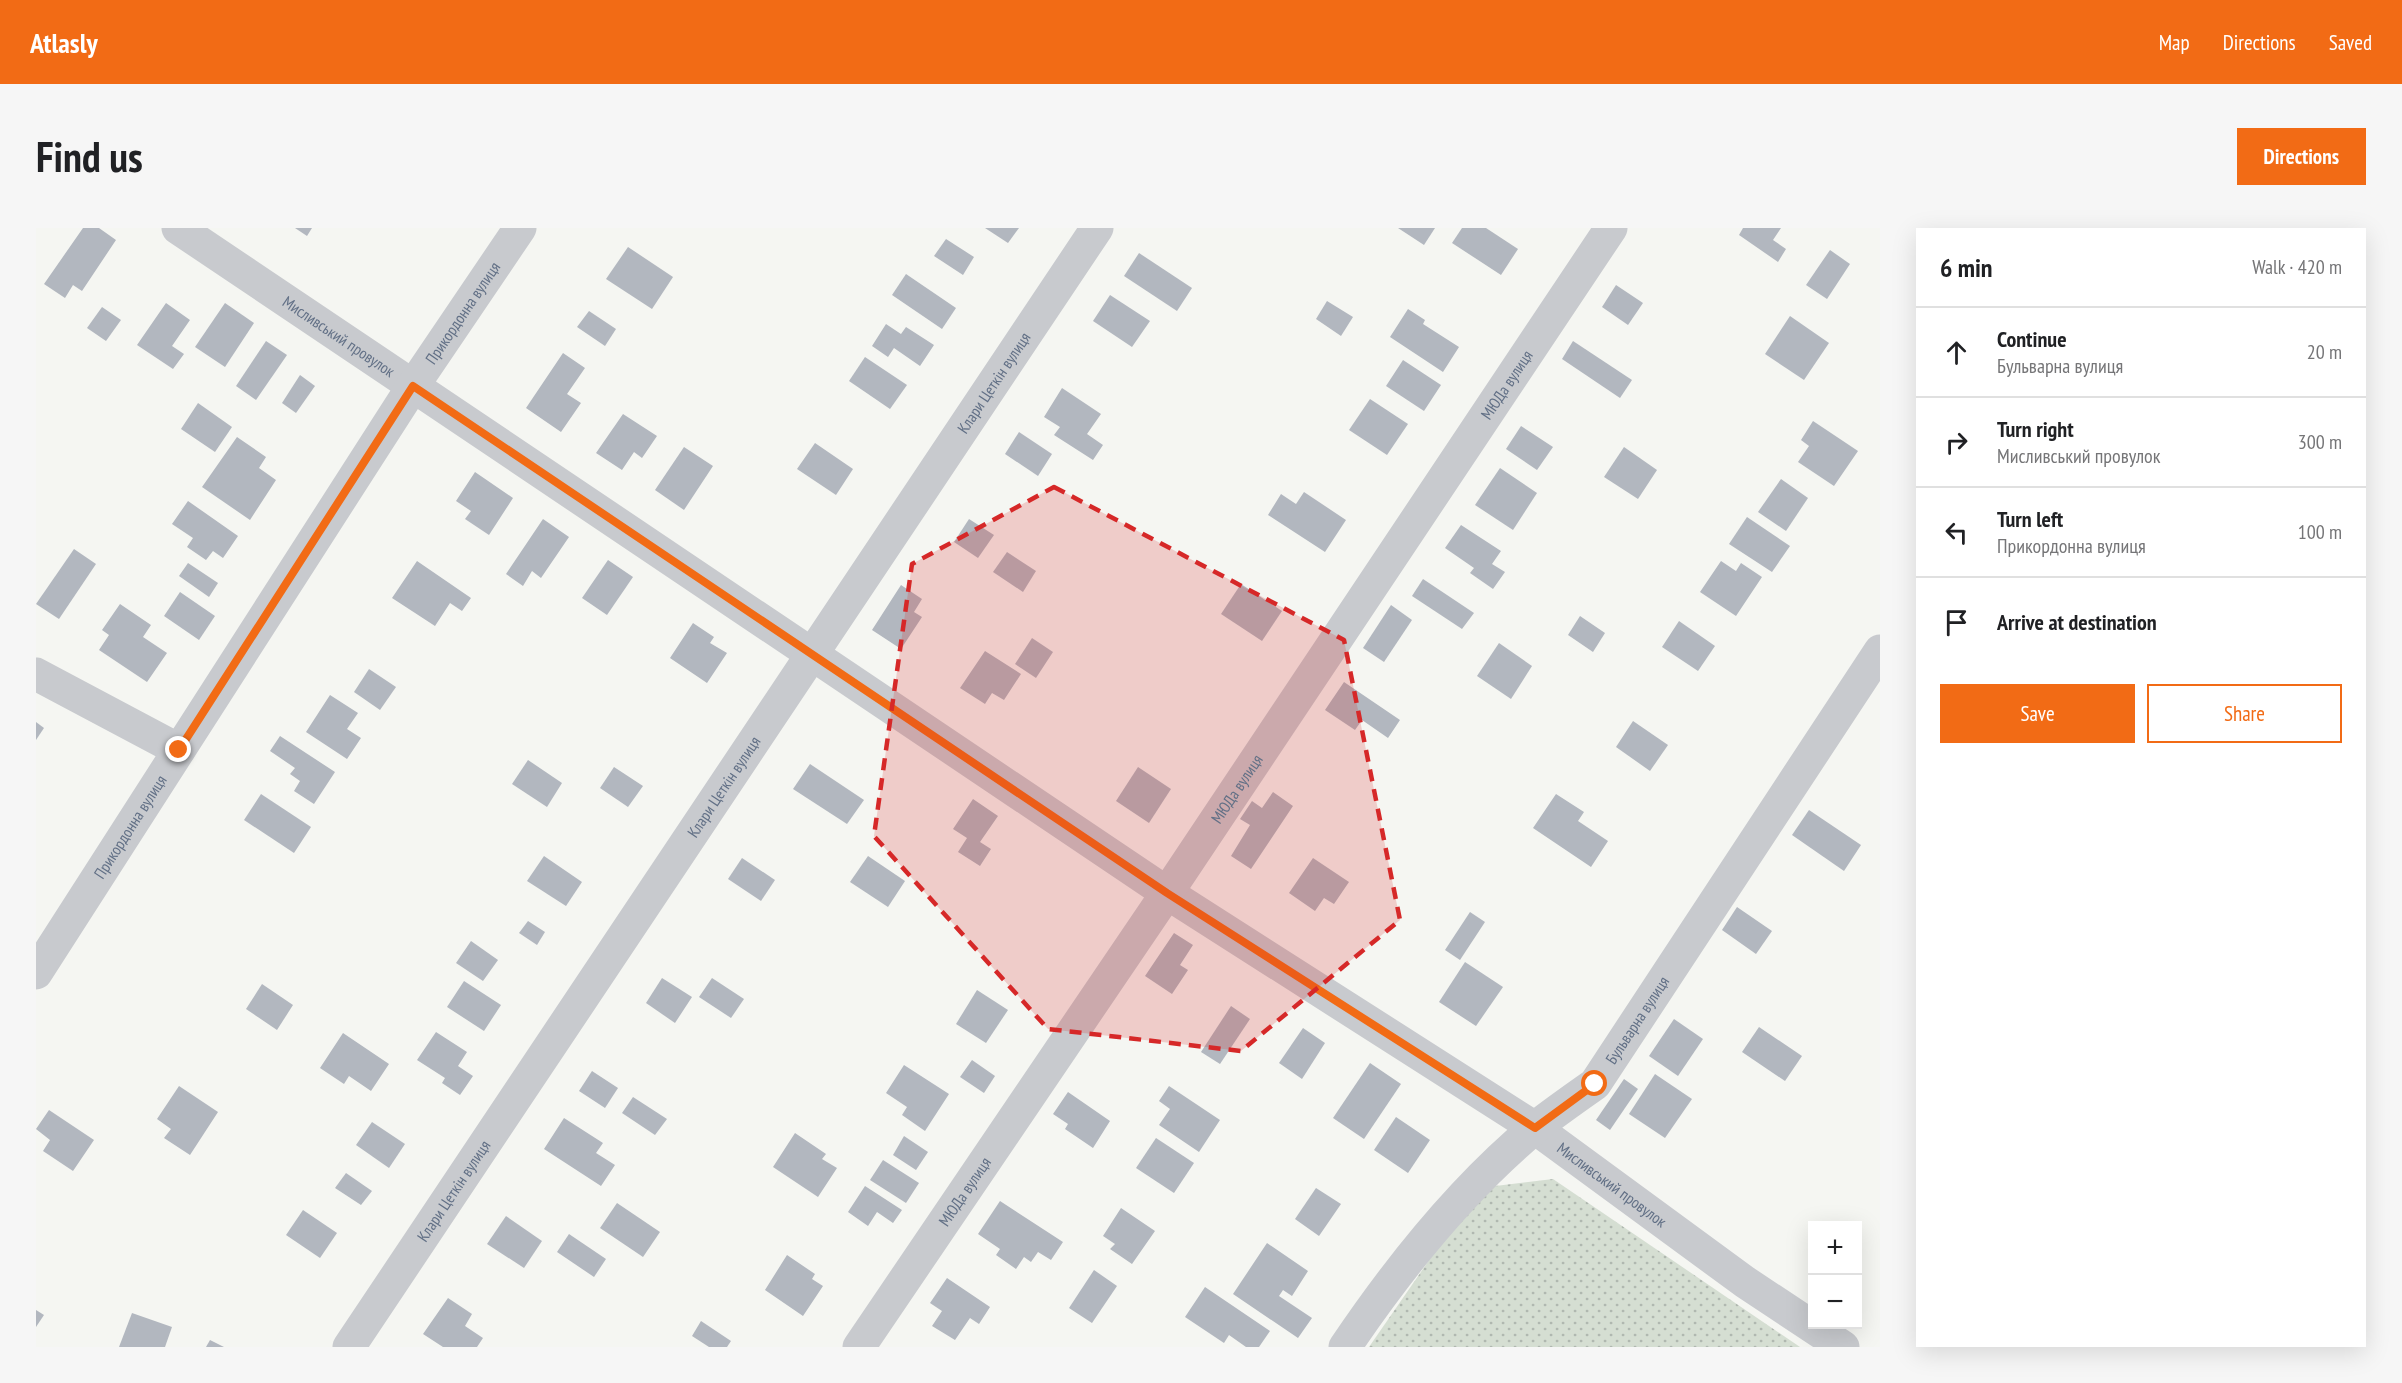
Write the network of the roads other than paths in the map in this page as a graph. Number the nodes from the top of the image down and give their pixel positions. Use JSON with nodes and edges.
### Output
{"nodes":[{"id":1,"x":178,"y":228,"type":"edge"},
{"id":2,"x":520,"y":228,"type":"edge"},
{"id":3,"x":1096,"y":228,"type":"edge"},
{"id":4,"x":1611,"y":228,"type":"edge"},
{"id":5,"x":413,"y":386,"type":"junction"},
{"id":6,"x":1880,"y":651,"type":"edge"},
{"id":7,"x":812,"y":654,"type":"junction"},
{"id":8,"x":36,"y":674,"type":"edge"},
{"id":9,"x":179,"y":750,"type":"junction"},
{"id":10,"x":1167,"y":893,"type":"junction"},
{"id":11,"x":36,"y":973,"type":"edge"},
{"id":12,"x":1535,"y":1128,"type":"junction"},
{"id":13,"x":349,"y":1347,"type":"edge"},
{"id":14,"x":860,"y":1347,"type":"edge"},
{"id":15,"x":1345,"y":1347,"type":"edge"},
{"id":16,"x":1843,"y":1347,"type":"edge"}],
"edges":[{"from":1,"to":5,"type":"street","name":"Мисливський провулок"},
{"from":2,"to":5,"type":"street","name":"Прикордонна вулиця"},
{"from":3,"to":7,"type":"street","name":"Клари Цеткін вулиця"},
{"from":4,"to":10,"type":"street","name":"МЮДа вулиця"},
{"from":5,"to":7,"type":"street","name":"Мисливський провулок"},
{"from":5,"to":9,"type":"street","name":"Прикордонна вулиця"},
{"from":6,"to":12,"type":"street","name":"Бульварна вулиця"},
{"from":7,"to":10,"type":"street","name":"Мисливський провулок"},
{"from":7,"to":13,"type":"street","name":"Клари Цеткін вулиця"},
{"from":8,"to":9,"type":"street"},
{"from":9,"to":11,"type":"street","name":"Прикордонна вулиця"},
{"from":10,"to":12,"type":"street","name":"Мисливський провулок"},
{"from":10,"to":14,"type":"street","name":"МЮДа вулиця"},
{"from":12,"to":15,"type":"street","name":"Бульварна вулиця"},
{"from":12,"to":16,"type":"street","name":"Мисливський провулок"}]}
